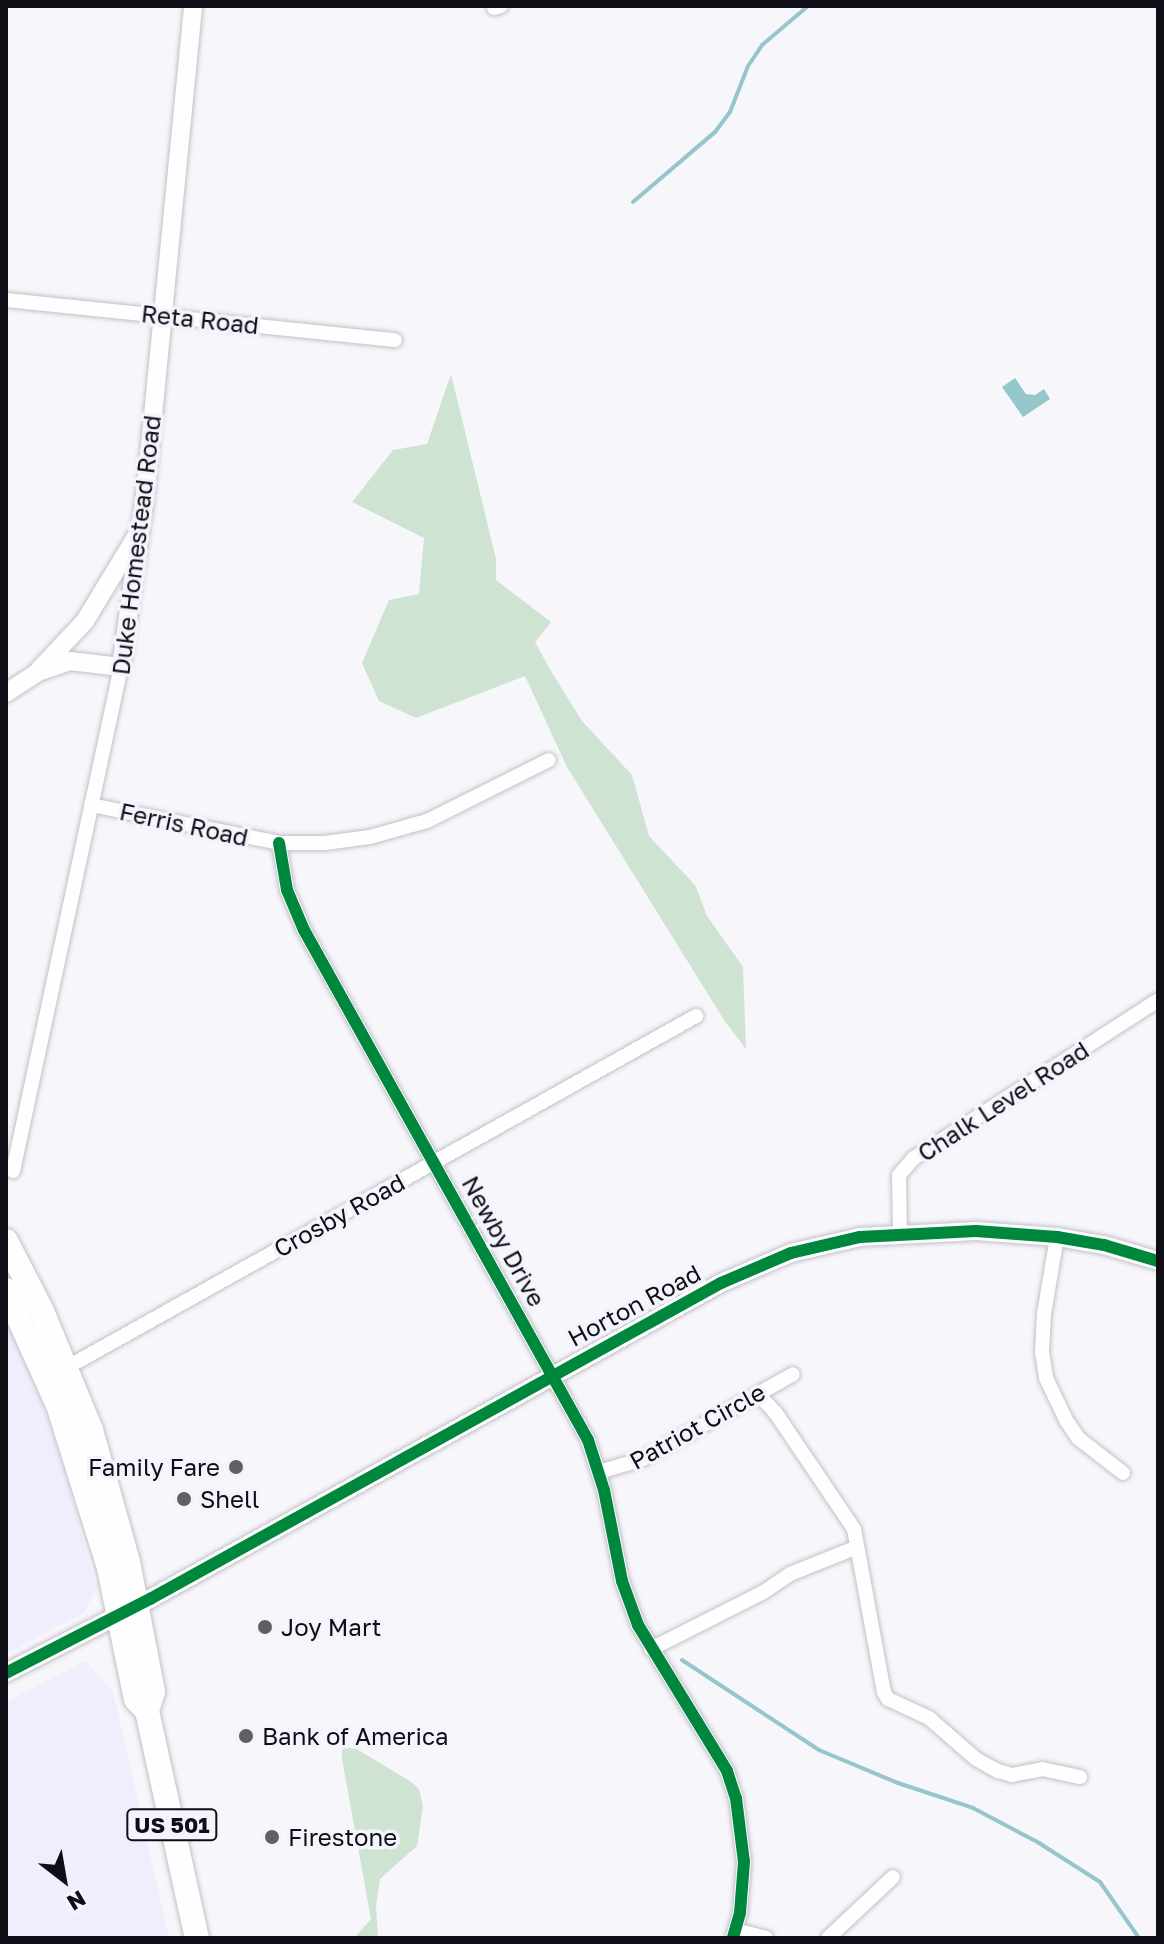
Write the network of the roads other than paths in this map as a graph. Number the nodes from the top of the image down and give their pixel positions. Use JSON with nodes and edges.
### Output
{"nodes":[{"id":1,"x":193,"y":6,"type":"edge"},
{"id":2,"x":6,"y":300,"type":"edge"},
{"id":3,"x":162,"y":315,"type":"junction"},
{"id":4,"x":395,"y":340,"type":"dead end"},
{"id":5,"x":142,"y":526,"type":"junction"},
{"id":6,"x":121,"y":667,"type":"junction"},
{"id":7,"x":38,"y":672,"type":"junction"},
{"id":8,"x":6,"y":693,"type":"edge"},
{"id":9,"x":549,"y":760,"type":"dead end"},
{"id":10,"x":91,"y":805,"type":"junction"},
{"id":11,"x":279,"y":843,"type":"junction"},
{"id":12,"x":1158,"y":1000,"type":"edge"},
{"id":13,"x":696,"y":1016,"type":"dead end"},
{"id":14,"x":434,"y":1162,"type":"junction"},
{"id":15,"x":13,"y":1171,"type":"dead end"},
{"id":16,"x":900,"y":1232,"type":"junction"},
{"id":17,"x":1057,"y":1237,"type":"junction"},
{"id":18,"x":6,"y":1241,"type":"edge"},
{"id":19,"x":1158,"y":1261,"type":"edge"},
{"id":20,"x":6,"y":1290,"type":"edge"},
{"id":21,"x":66,"y":1368,"type":"junction"},
{"id":22,"x":793,"y":1374,"type":"dead end"},
{"id":23,"x":553,"y":1375,"type":"junction"},
{"id":24,"x":758,"y":1394,"type":"junction"},
{"id":25,"x":599,"y":1472,"type":"junction"},
{"id":26,"x":1123,"y":1473,"type":"dead end"},
{"id":27,"x":857,"y":1547,"type":"junction"},
{"id":28,"x":128,"y":1610,"type":"junction"},
{"id":29,"x":651,"y":1649,"type":"junction"},
{"id":30,"x":6,"y":1673,"type":"edge"},
{"id":31,"x":1080,"y":1777,"type":"dead end"},
{"id":32,"x":893,"y":1877,"type":"dead end"},
{"id":33,"x":734,"y":1934,"type":"edge"},
{"id":34,"x":197,"y":1938,"type":"edge"},
{"id":35,"x":766,"y":1938,"type":"edge"},
{"id":36,"x":828,"y":1938,"type":"edge"}],
"edges":[{"from":1,"to":3,"type":"street","name":"Duke Homestead Road"},
{"from":2,"to":3,"type":"street","name":"Reta Road"},
{"from":3,"to":4,"type":"street","name":"Reta Road"},
{"from":3,"to":5,"type":"street","name":"Duke Homestead Road"},
{"from":5,"to":6,"type":"street","name":"Duke Homestead Road"},
{"from":5,"to":7,"type":"street"},
{"from":6,"to":7,"type":"street"},
{"from":6,"to":10,"type":"street","name":"Duke Homestead Road"},
{"from":7,"to":8,"type":"street"},
{"from":9,"to":11,"type":"street","name":"Ferris Road"},
{"from":10,"to":11,"type":"street","name":"Ferris Road"},
{"from":10,"to":15,"type":"street","name":"Duke Homestead Road"},
{"from":11,"to":14,"type":"street","name":"Newby Drive"},
{"from":12,"to":16,"type":"street","name":"Chalk Level Road"},
{"from":13,"to":14,"type":"street","name":"Crosby Road"},
{"from":14,"to":21,"type":"street","name":"Crosby Road"},
{"from":14,"to":23,"type":"street","name":"Newby Drive"},
{"from":16,"to":17,"type":"street","name":"Horton Road"},
{"from":16,"to":23,"type":"street","name":"Horton Road"},
{"from":17,"to":19,"type":"street","name":"Horton Road"},
{"from":17,"to":26,"type":"street"},
{"from":18,"to":21,"type":"highway","number":"US 501"},
{"from":20,"to":28,"type":"highway","number":"US 501"},
{"from":21,"to":28,"type":"highway","number":"US 501"},
{"from":22,"to":24,"type":"street","name":"Patriot Circle"},
{"from":23,"to":25,"type":"street","name":"Newby Drive"},
{"from":23,"to":28,"type":"street","name":"Horton Road"},
{"from":24,"to":25,"type":"street","name":"Patriot Circle"},
{"from":24,"to":27,"type":"street"},
{"from":25,"to":29,"type":"street","name":"Newby Drive"},
{"from":27,"to":29,"type":"street"},
{"from":27,"to":31,"type":"street"},
{"from":28,"to":30,"type":"street","name":"Horton Road"},
{"from":28,"to":34,"type":"highway","number":"US 501"},
{"from":29,"to":33,"type":"street","name":"Newby Drive"},
{"from":32,"to":36,"type":"street"},
{"from":33,"to":35,"type":"street"}]}
